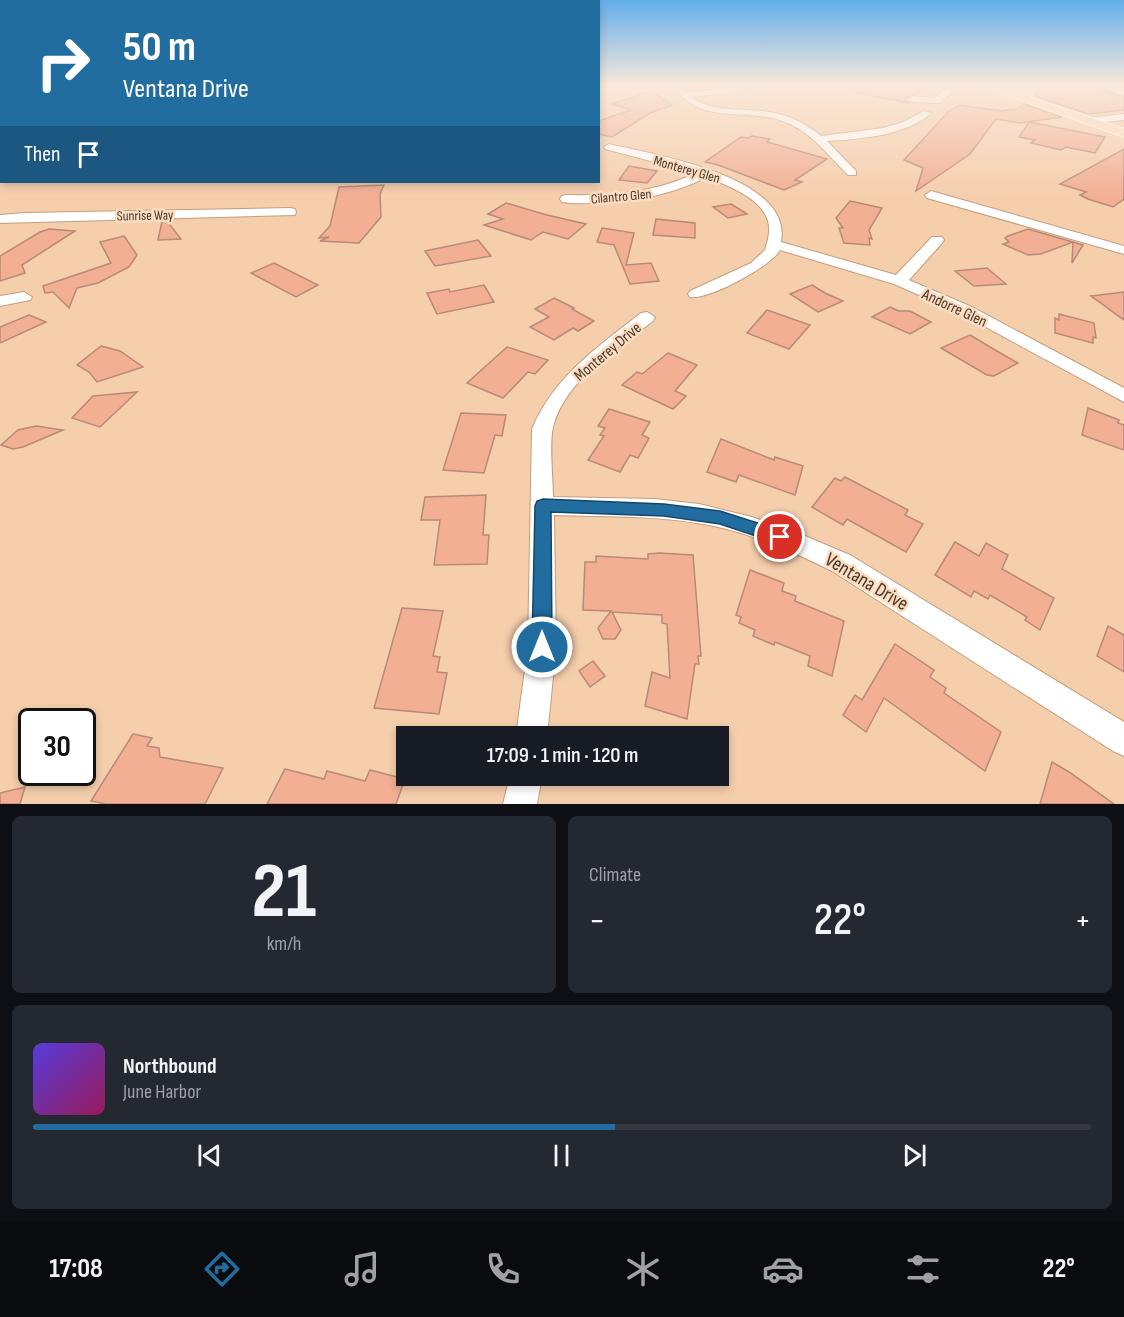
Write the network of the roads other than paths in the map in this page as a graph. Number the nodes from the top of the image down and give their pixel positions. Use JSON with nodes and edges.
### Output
{"nodes":[{"id":1,"x":795,"y":123,"type":"edge"},
{"id":2,"x":909,"y":123,"type":"edge"},
{"id":3,"x":1092,"y":123,"type":"edge"},
{"id":4,"x":1124,"y":133,"type":"edge"},
{"id":5,"x":817,"y":140,"type":"junction"},
{"id":6,"x":609,"y":147,"type":"dead end"},
{"id":7,"x":708,"y":172,"type":"junction"},
{"id":8,"x":852,"y":172,"type":"dead end"},
{"id":9,"x":931,"y":195,"type":"dead end"},
{"id":10,"x":566,"y":199,"type":"dead end"},
{"id":11,"x":290,"y":212,"type":"dead end"},
{"id":12,"x":0,"y":219,"type":"edge"},
{"id":13,"x":937,"y":240,"type":"dead end"},
{"id":14,"x":774,"y":244,"type":"junction"},
{"id":15,"x":1124,"y":250,"type":"edge"},
{"id":16,"x":899,"y":281,"type":"junction"},
{"id":17,"x":696,"y":294,"type":"dead end"},
{"id":18,"x":24,"y":297,"type":"dead end"},
{"id":19,"x":0,"y":301,"type":"edge"},
{"id":20,"x":647,"y":317,"type":"dead end"},
{"id":21,"x":1121,"y":392,"type":"edge"},
{"id":22,"x":543,"y":506,"type":"junction"},
{"id":23,"x":532,"y":726,"type":"edge"},
{"id":24,"x":1124,"y":740,"type":"edge"},
{"id":25,"x":524,"y":786,"type":"edge"},
{"id":26,"x":520,"y":804,"type":"edge"}],
"edges":[{"from":1,"to":5,"type":"street"},
{"from":2,"to":5,"type":"street"},
{"from":3,"to":4,"type":"main road"},
{"from":5,"to":8,"type":"street"},
{"from":6,"to":7,"type":"street","name":"Monterey Glen"},
{"from":7,"to":10,"type":"street","name":"Cilantro Glen"},
{"from":7,"to":14,"type":"street","name":"Monterey Glen"},
{"from":9,"to":15,"type":"street"},
{"from":11,"to":12,"type":"street","name":"Sunrise Way"},
{"from":13,"to":16,"type":"street"},
{"from":14,"to":16,"type":"street","name":"Andorre Glen"},
{"from":14,"to":17,"type":"street"},
{"from":16,"to":21,"type":"street","name":"Andorre Glen"},
{"from":18,"to":19,"type":"street"},
{"from":20,"to":22,"type":"street","name":"Monterey Drive"},
{"from":22,"to":23,"type":"street","name":"Monterey Drive"},
{"from":22,"to":24,"type":"street","name":"Ventana Drive"},
{"from":25,"to":26,"type":"street"}]}
